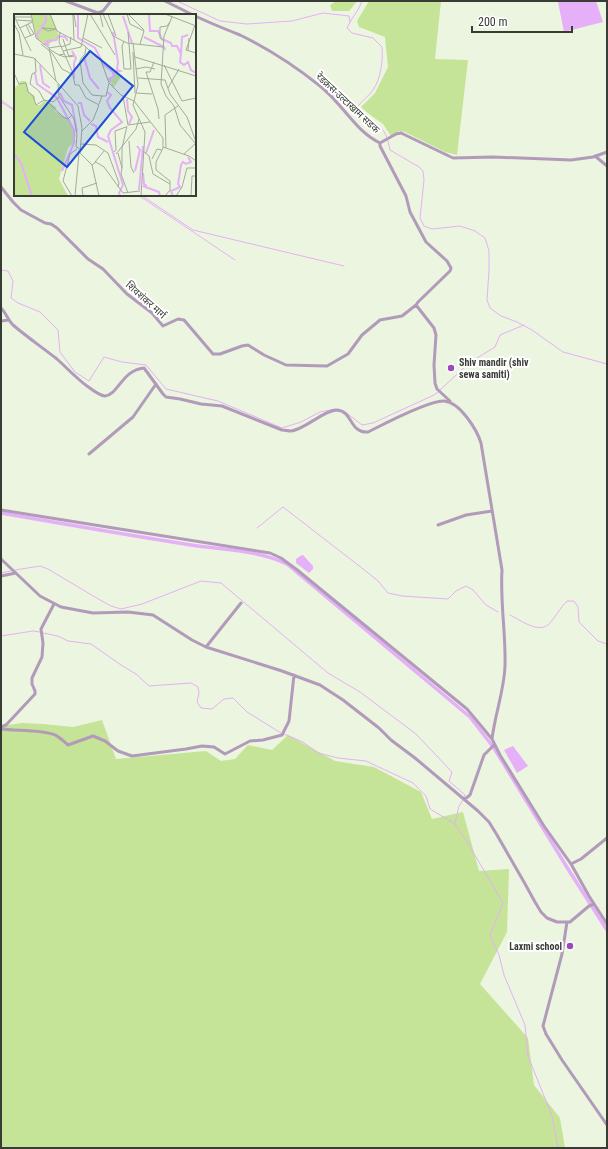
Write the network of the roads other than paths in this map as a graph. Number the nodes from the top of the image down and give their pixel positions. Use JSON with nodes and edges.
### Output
{"nodes":[{"id":1,"x":66,"y":1,"type":"edge"},
{"id":2,"x":111,"y":1,"type":"edge"},
{"id":3,"x":165,"y":1,"type":"edge"},
{"id":4,"x":190,"y":14,"type":"edge"},
{"id":5,"x":196,"y":17,"type":"edge"},
{"id":6,"x":382,"y":142,"type":"junction"},
{"id":7,"x":607,"y":152,"type":"edge"},
{"id":8,"x":595,"y":156,"type":"junction"},
{"id":9,"x":607,"y":166,"type":"edge"},
{"id":10,"x":1,"y":187,"type":"edge"},
{"id":11,"x":416,"y":304,"type":"junction"},
{"id":12,"x":1,"y":308,"type":"edge"},
{"id":13,"x":9,"y":320,"type":"junction"},
{"id":14,"x":1,"y":321,"type":"edge"},
{"id":15,"x":156,"y":384,"type":"junction"},
{"id":16,"x":453,"y":404,"type":"junction"},
{"id":17,"x":89,"y":454,"type":"dead end"},
{"id":18,"x":1,"y":510,"type":"edge"},
{"id":19,"x":492,"y":511,"type":"junction"},
{"id":20,"x":438,"y":525,"type":"dead end"},
{"id":21,"x":1,"y":560,"type":"edge"},
{"id":22,"x":14,"y":571,"type":"junction"},
{"id":23,"x":1,"y":576,"type":"edge"},
{"id":24,"x":241,"y":603,"type":"dead end"},
{"id":25,"x":54,"y":604,"type":"junction"},
{"id":26,"x":206,"y":647,"type":"junction"},
{"id":27,"x":294,"y":675,"type":"junction"},
{"id":28,"x":1,"y":728,"type":"edge"},
{"id":29,"x":492,"y":739,"type":"junction"},
{"id":30,"x":494,"y":745,"type":"junction"},
{"id":31,"x":465,"y":799,"type":"junction"},
{"id":32,"x":607,"y":838,"type":"edge"},
{"id":33,"x":571,"y":864,"type":"junction"},
{"id":34,"x":594,"y":904,"type":"junction"},
{"id":35,"x":567,"y":922,"type":"junction"},
{"id":36,"x":607,"y":924,"type":"edge"},
{"id":37,"x":607,"y":1125,"type":"edge"}],
"edges":[{"from":1,"to":2,"type":"street"},
{"from":3,"to":4,"type":"street","name":"रेडक्रस-उल्टाखाम सडक"},
{"from":5,"to":6,"type":"street","name":"रेडक्रस-उल्टाखाम सडक"},
{"from":6,"to":8,"type":"street"},
{"from":6,"to":11,"type":"street"},
{"from":7,"to":8,"type":"street"},
{"from":8,"to":9,"type":"street"},
{"from":10,"to":11,"type":"street","name":"शिवशंकर मार्ग"},
{"from":11,"to":16,"type":"street"},
{"from":12,"to":13,"type":"street"},
{"from":13,"to":14,"type":"street"},
{"from":13,"to":15,"type":"street"},
{"from":15,"to":16,"type":"street"},
{"from":15,"to":17,"type":"street"},
{"from":16,"to":19,"type":"street"},
{"from":18,"to":29,"type":"street"},
{"from":19,"to":20,"type":"street"},
{"from":19,"to":29,"type":"street"},
{"from":21,"to":22,"type":"street"},
{"from":22,"to":23,"type":"street"},
{"from":22,"to":25,"type":"street"},
{"from":24,"to":26,"type":"street"},
{"from":25,"to":26,"type":"street"},
{"from":25,"to":28,"type":"street"},
{"from":26,"to":27,"type":"street"},
{"from":27,"to":28,"type":"street"},
{"from":27,"to":31,"type":"street"},
{"from":29,"to":30,"type":"street"},
{"from":30,"to":31,"type":"street"},
{"from":30,"to":33,"type":"street"},
{"from":31,"to":35,"type":"street"},
{"from":32,"to":33,"type":"street"},
{"from":33,"to":34,"type":"street"},
{"from":34,"to":35,"type":"street"},
{"from":34,"to":36,"type":"street"},
{"from":35,"to":37,"type":"street"}]}
